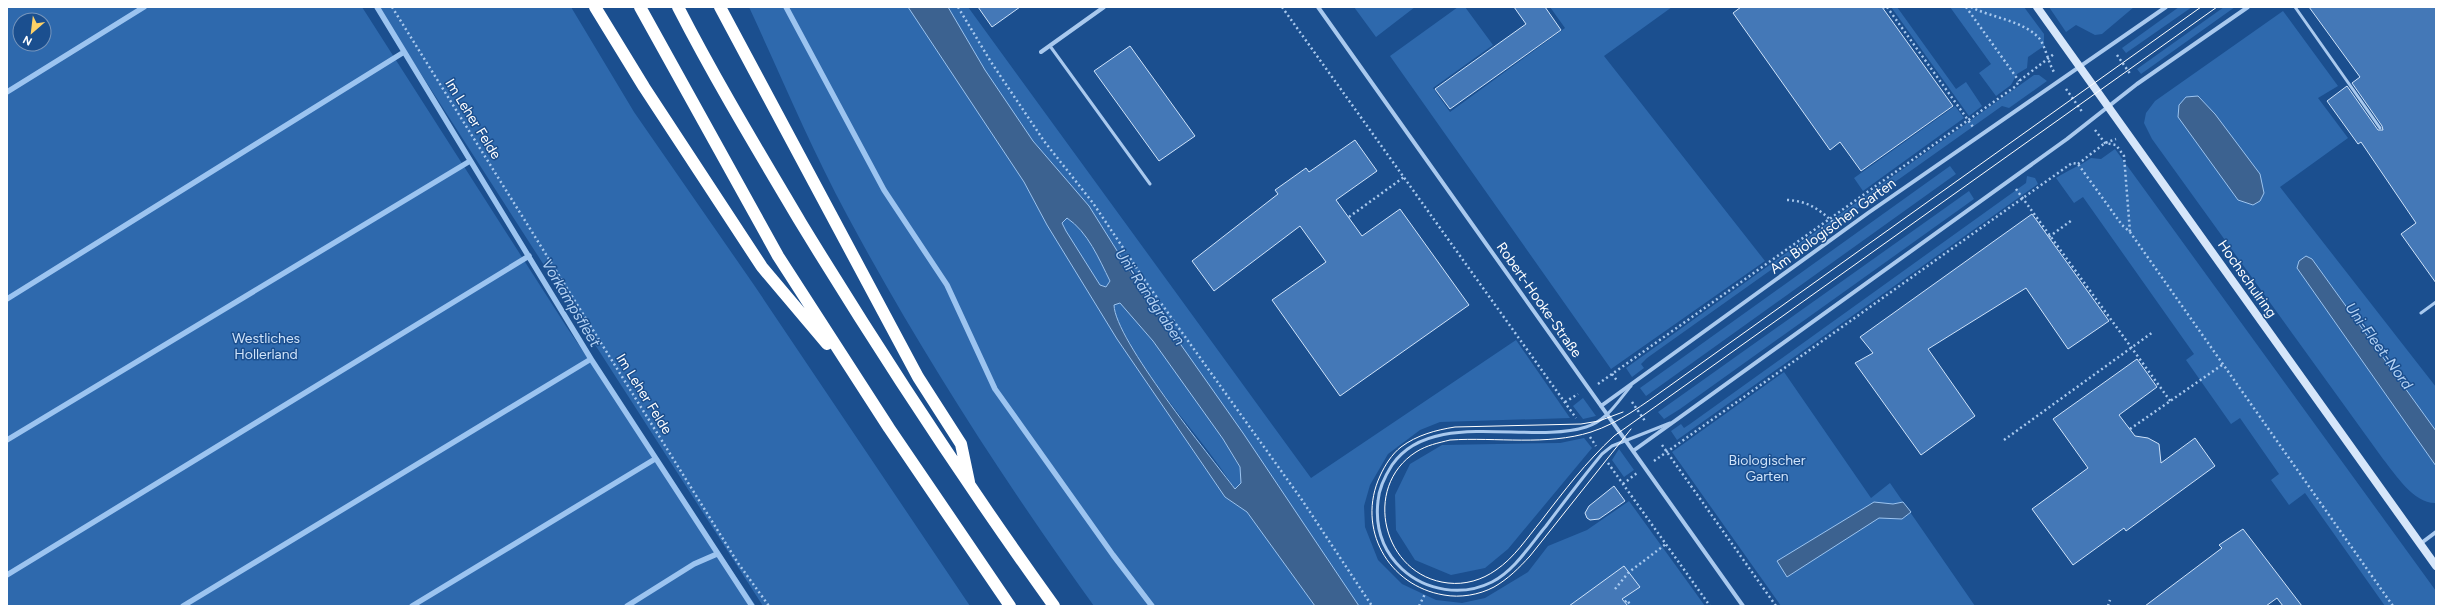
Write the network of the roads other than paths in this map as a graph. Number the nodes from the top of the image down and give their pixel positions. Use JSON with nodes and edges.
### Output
{"nodes":[{"id":1,"x":595,"y":7,"type":"edge"},
{"id":2,"x":640,"y":7,"type":"edge"},
{"id":3,"x":678,"y":7,"type":"edge"},
{"id":4,"x":720,"y":7,"type":"edge"},
{"id":5,"x":1104,"y":7,"type":"edge"},
{"id":6,"x":1318,"y":7,"type":"edge"},
{"id":7,"x":2036,"y":7,"type":"edge"},
{"id":8,"x":2166,"y":7,"type":"edge"},
{"id":9,"x":2248,"y":7,"type":"edge"},
{"id":10,"x":2295,"y":7,"type":"edge"},
{"id":11,"x":1050,"y":46,"type":"junction"},
{"id":12,"x":1041,"y":52,"type":"dead end"},
{"id":13,"x":2080,"y":68,"type":"junction"},
{"id":14,"x":2107,"y":106,"type":"junction"},
{"id":15,"x":2380,"y":128,"type":"dead end"},
{"id":16,"x":1150,"y":184,"type":"dead end"},
{"id":17,"x":2436,"y":302,"type":"edge"},
{"id":18,"x":2421,"y":313,"type":"dead end"},
{"id":19,"x":860,"y":383,"type":"junction"},
{"id":20,"x":1624,"y":391,"type":"junction"},
{"id":21,"x":1601,"y":406,"type":"junction"},
{"id":22,"x":1607,"y":414,"type":"junction"},
{"id":23,"x":1672,"y":422,"type":"junction"},
{"id":24,"x":1626,"y":441,"type":"junction"},
{"id":25,"x":1633,"y":451,"type":"junction"},
{"id":26,"x":970,"y":489,"type":"junction"},
{"id":27,"x":2436,"y":532,"type":"edge"},
{"id":28,"x":2420,"y":544,"type":"junction"},
{"id":29,"x":2436,"y":566,"type":"edge"},
{"id":30,"x":1010,"y":606,"type":"edge"},
{"id":31,"x":1054,"y":606,"type":"edge"},
{"id":32,"x":1743,"y":606,"type":"edge"}],
"edges":[{"from":1,"to":19,"type":"highway"},
{"from":2,"to":19,"type":"highway"},
{"from":3,"to":26,"type":"highway"},
{"from":4,"to":26,"type":"highway"},
{"from":5,"to":11,"type":"street"},
{"from":6,"to":21,"type":"street","name":"Robert-Hooke-Straße"},
{"from":7,"to":13,"type":"street","name":"Hochschulring"},
{"from":8,"to":13,"type":"street","name":"Am Biologischen Garten"},
{"from":9,"to":14,"type":"street"},
{"from":10,"to":15,"type":"lane"},
{"from":11,"to":12,"type":"street"},
{"from":11,"to":16,"type":"lane"},
{"from":13,"to":14,"type":"street","name":"Hochschulring"},
{"from":13,"to":20,"type":"street","name":"Am Biologischen Garten"},
{"from":14,"to":23,"type":"street"},
{"from":14,"to":28,"type":"street","name":"Hochschulring"},
{"from":17,"to":18,"type":"lane"},
{"from":19,"to":30,"type":"highway"},
{"from":20,"to":21,"type":"street","name":"Am Biologischen Garten"},
{"from":20,"to":22,"type":"lane"},
{"from":21,"to":22,"type":"street","name":"Robert-Hooke-Straße"},
{"from":22,"to":24,"type":"street","name":"Robert-Hooke-Straße"},
{"from":22,"to":24,"type":"lane"},
{"from":23,"to":24,"type":"lane"},
{"from":23,"to":25,"type":"street"},
{"from":24,"to":25,"type":"street","name":"Robert-Hooke-Straße"},
{"from":25,"to":32,"type":"street","name":"Robert-Hooke-Straße"},
{"from":26,"to":31,"type":"highway"},
{"from":27,"to":28,"type":"street"},
{"from":28,"to":29,"type":"street","name":"Hochschulring"}]}
